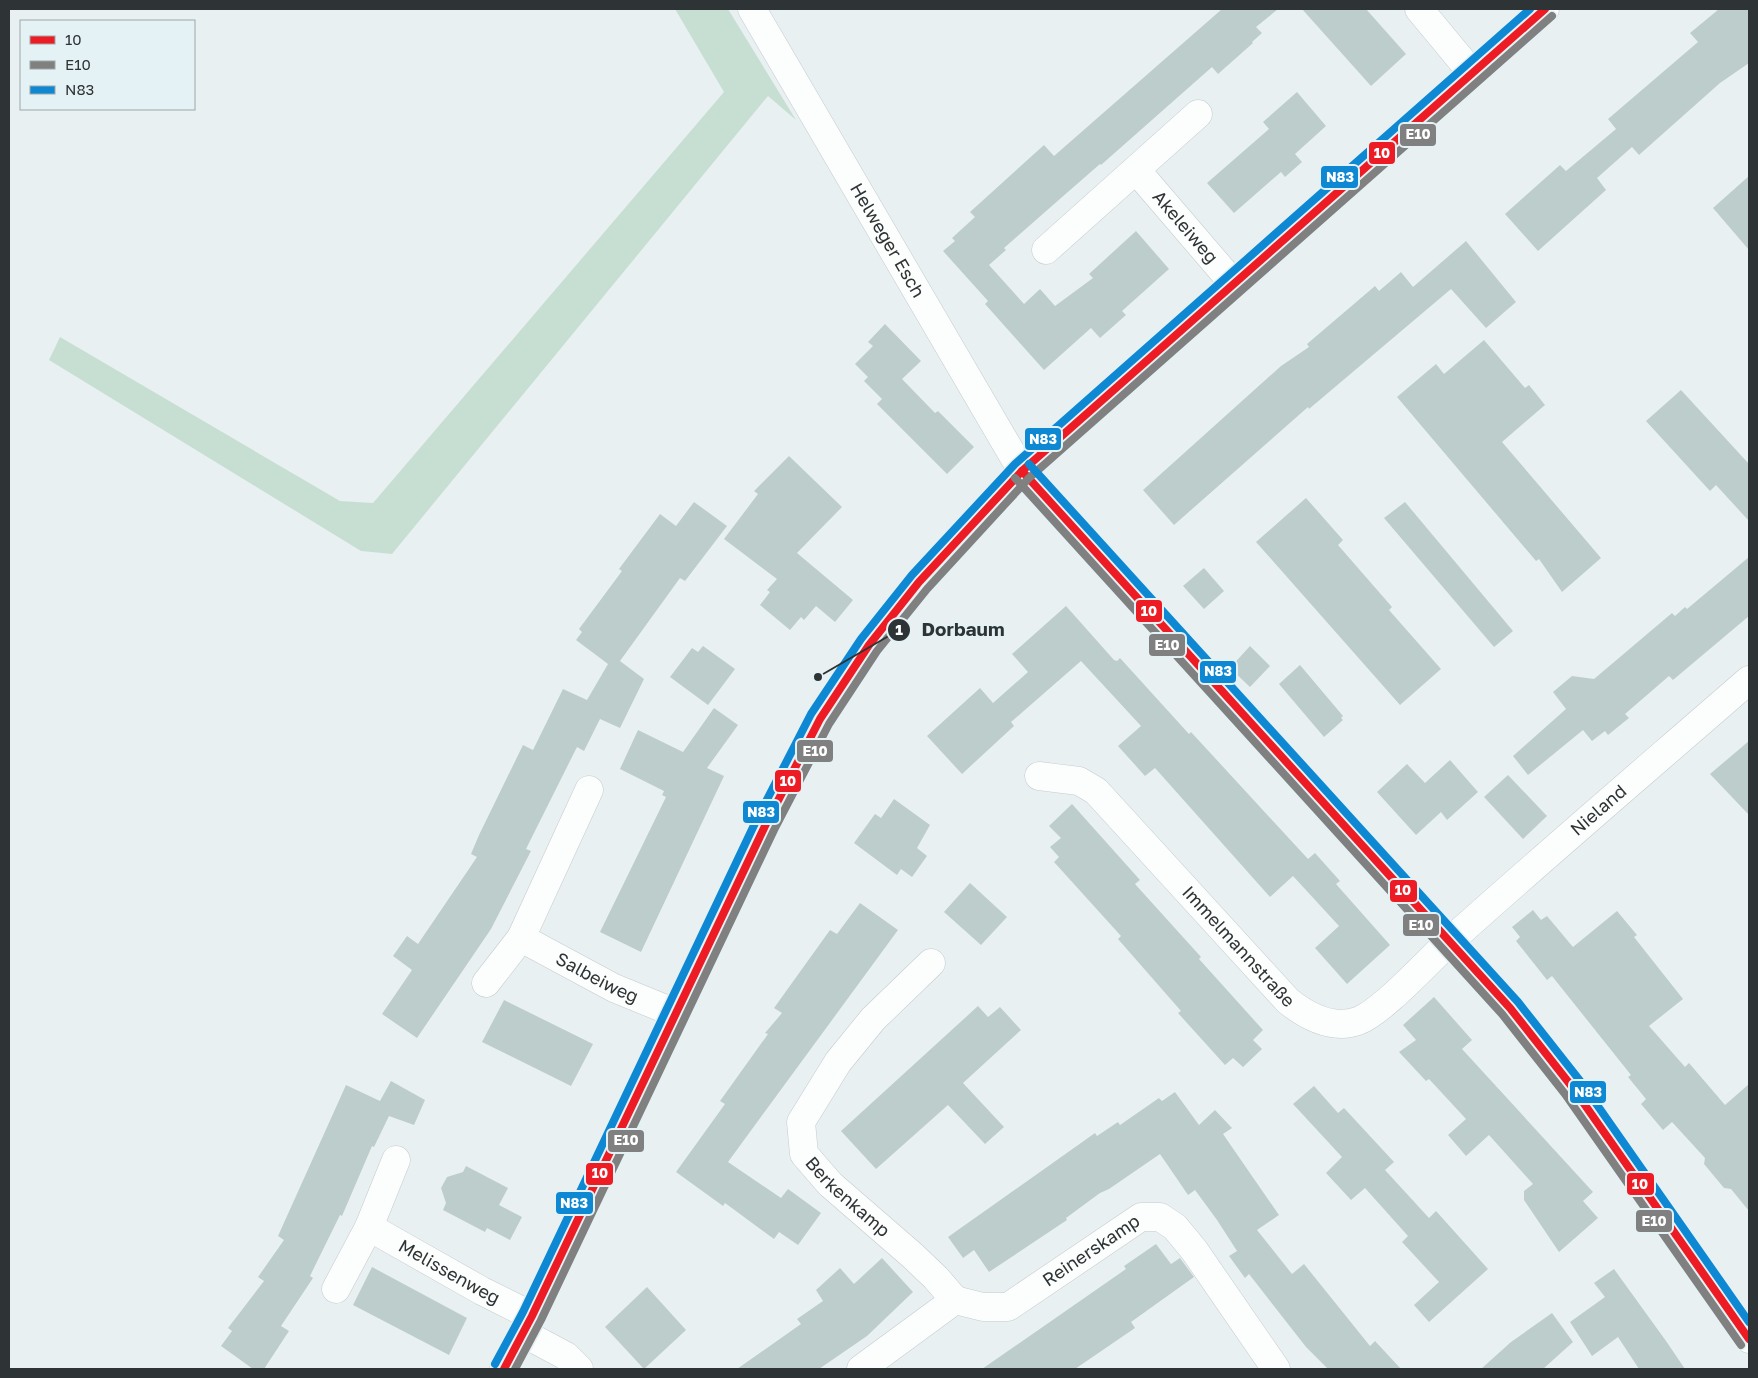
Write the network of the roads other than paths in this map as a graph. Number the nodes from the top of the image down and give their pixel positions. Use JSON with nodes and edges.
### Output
{"nodes":[{"id":1,"x":752,"y":9,"type":"edge"},
{"id":2,"x":1419,"y":9,"type":"edge"},
{"id":3,"x":1545,"y":9,"type":"edge"},
{"id":4,"x":1472,"y":73,"type":"junction"},
{"id":5,"x":1198,"y":114,"type":"dead end"},
{"id":6,"x":1137,"y":171,"type":"junction"},
{"id":7,"x":1046,"y":250,"type":"dead end"},
{"id":8,"x":1234,"y":284,"type":"junction"},
{"id":9,"x":1022,"y":471,"type":"junction"},
{"id":10,"x":1749,"y":680,"type":"edge"},
{"id":11,"x":1039,"y":776,"type":"dead end"},
{"id":12,"x":589,"y":790,"type":"dead end"},
{"id":13,"x":521,"y":938,"type":"junction"},
{"id":14,"x":1449,"y":942,"type":"junction"},
{"id":15,"x":931,"y":963,"type":"dead end"},
{"id":16,"x":486,"y":983,"type":"dead end"},
{"id":17,"x":675,"y":1014,"type":"junction"},
{"id":18,"x":396,"y":1160,"type":"dead end"},
{"id":19,"x":369,"y":1227,"type":"junction"},
{"id":20,"x":336,"y":1289,"type":"dead end"},
{"id":21,"x":955,"y":1300,"type":"junction"},
{"id":22,"x":528,"y":1324,"type":"junction"},
{"id":23,"x":1749,"y":1339,"type":"edge"},
{"id":24,"x":504,"y":1369,"type":"edge"},
{"id":25,"x":579,"y":1369,"type":"edge"},
{"id":26,"x":860,"y":1369,"type":"edge"},
{"id":27,"x":1276,"y":1369,"type":"edge"}],
"edges":[{"from":1,"to":9,"type":"street","name":"Helweger Esch"},
{"from":2,"to":4,"type":"street"},
{"from":3,"to":4,"type":"street"},
{"from":4,"to":8,"type":"street"},
{"from":5,"to":6,"type":"street"},
{"from":6,"to":7,"type":"street"},
{"from":6,"to":8,"type":"street","name":"Akeleiweg"},
{"from":8,"to":9,"type":"street"},
{"from":9,"to":14,"type":"street"},
{"from":9,"to":17,"type":"street"},
{"from":10,"to":14,"type":"street","name":"Nieland"},
{"from":11,"to":14,"type":"street","name":"Immelmannstraße"},
{"from":12,"to":13,"type":"street"},
{"from":13,"to":16,"type":"street"},
{"from":13,"to":17,"type":"street","name":"Salbeiweg"},
{"from":14,"to":23,"type":"street"},
{"from":15,"to":21,"type":"street","name":"Berkenkamp"},
{"from":17,"to":22,"type":"street"},
{"from":18,"to":19,"type":"street"},
{"from":19,"to":20,"type":"street"},
{"from":19,"to":22,"type":"street","name":"Melissenweg"},
{"from":21,"to":26,"type":"street"},
{"from":21,"to":27,"type":"street","name":"Reinerskamp"},
{"from":22,"to":24,"type":"street"},
{"from":22,"to":25,"type":"street"}]}
